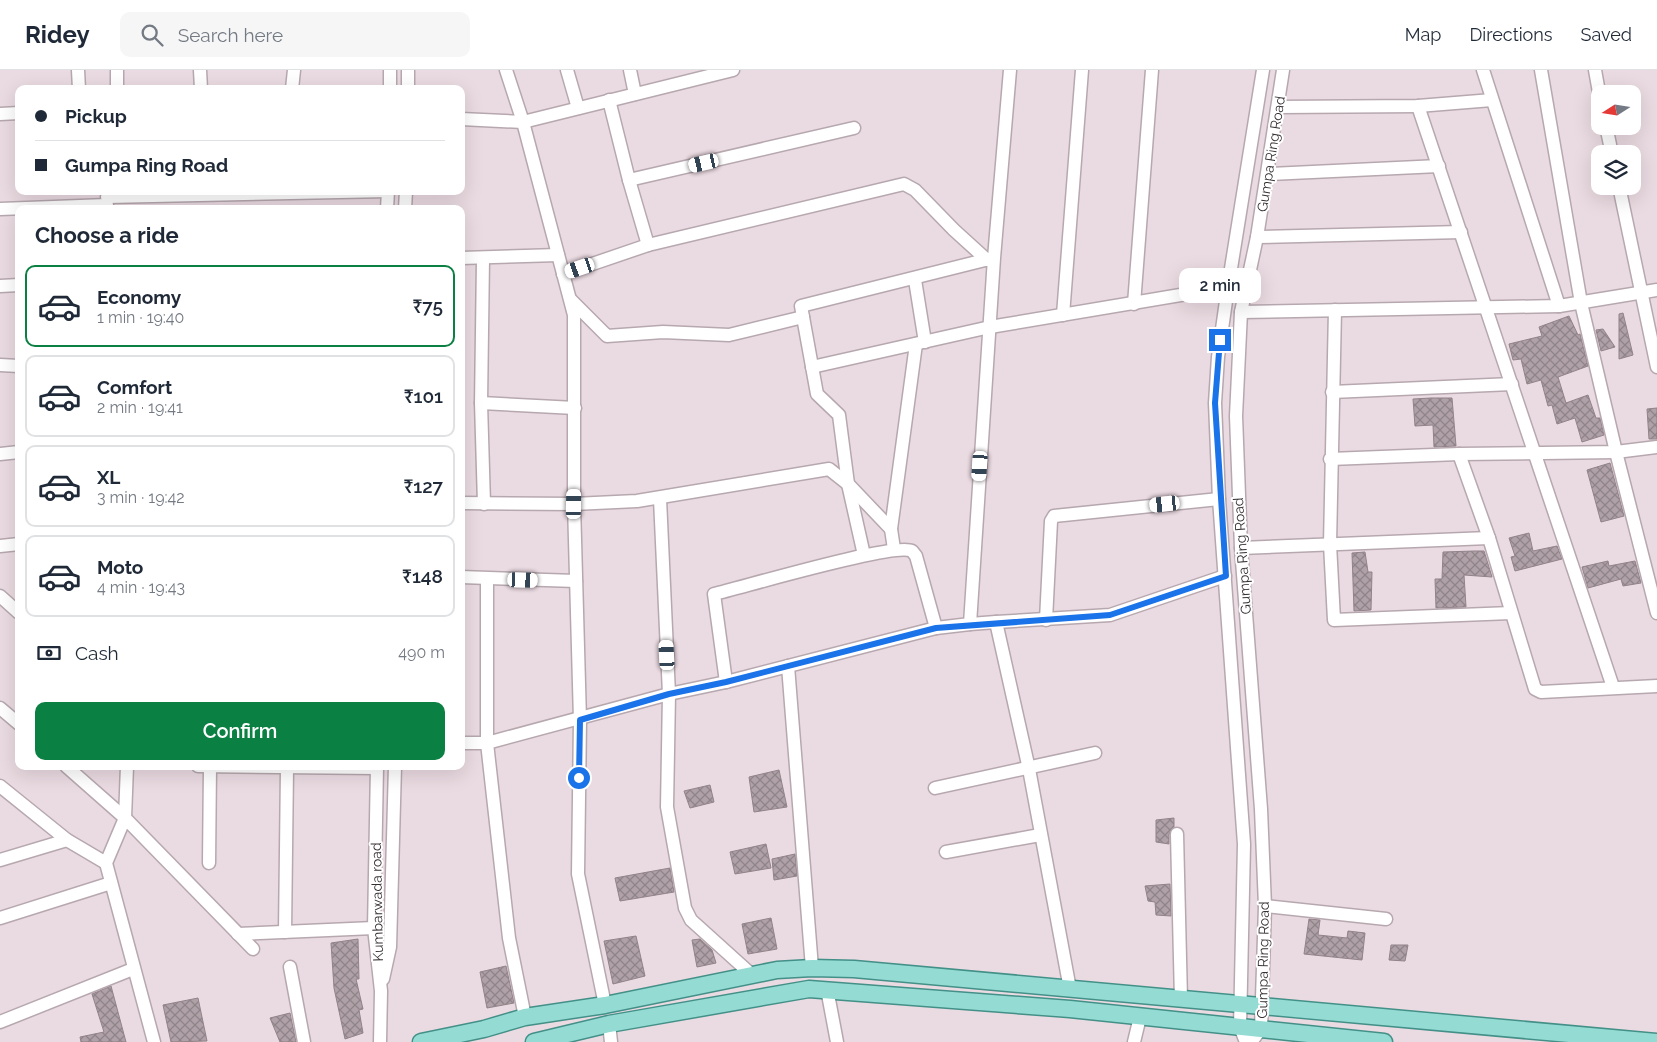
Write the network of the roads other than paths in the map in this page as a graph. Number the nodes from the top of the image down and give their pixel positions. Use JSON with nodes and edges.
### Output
{"nodes":[{"id":1,"x":78,"y":70,"type":"edge"},
{"id":2,"x":117,"y":70,"type":"edge"},
{"id":3,"x":200,"y":70,"type":"edge"},
{"id":4,"x":294,"y":70,"type":"edge"},
{"id":5,"x":390,"y":70,"type":"edge"},
{"id":6,"x":408,"y":70,"type":"edge"},
{"id":7,"x":506,"y":70,"type":"edge"},
{"id":8,"x":567,"y":70,"type":"edge"},
{"id":9,"x":630,"y":70,"type":"edge"},
{"id":10,"x":733,"y":70,"type":"edge"},
{"id":11,"x":1010,"y":70,"type":"edge"},
{"id":12,"x":1082,"y":70,"type":"edge"},
{"id":13,"x":1152,"y":70,"type":"edge"},
{"id":14,"x":1264,"y":70,"type":"edge"},
{"id":15,"x":1283,"y":70,"type":"edge"},
{"id":16,"x":1483,"y":70,"type":"edge"},
{"id":17,"x":1541,"y":70,"type":"edge"},
{"id":18,"x":1595,"y":70,"type":"edge"},
{"id":19,"x":703,"y":74,"type":"edge"},
{"id":20,"x":79,"y":85,"type":"edge"},
{"id":21,"x":117,"y":85,"type":"edge"},
{"id":22,"x":200,"y":85,"type":"edge"},
{"id":23,"x":292,"y":85,"type":"edge"},
{"id":24,"x":390,"y":85,"type":"edge"},
{"id":25,"x":408,"y":85,"type":"edge"},
{"id":26,"x":1598,"y":85,"type":"edge"},
{"id":27,"x":635,"y":94,"type":"junction"},
{"id":28,"x":609,"y":100,"type":"junction"},
{"id":29,"x":1492,"y":100,"type":"junction"},
{"id":30,"x":1418,"y":106,"type":"junction"},
{"id":31,"x":1279,"y":107,"type":"junction"},
{"id":32,"x":578,"y":108,"type":"junction"},
{"id":33,"x":15,"y":113,"type":"edge"},
{"id":34,"x":0,"y":114,"type":"edge"},
{"id":35,"x":465,"y":118,"type":"edge"},
{"id":36,"x":523,"y":122,"type":"junction"},
{"id":37,"x":854,"y":128,"type":"dead end"},
{"id":38,"x":1439,"y":166,"type":"junction"},
{"id":39,"x":1268,"y":174,"type":"junction"},
{"id":40,"x":628,"y":180,"type":"junction"},
{"id":41,"x":263,"y":195,"type":"edge"},
{"id":42,"x":1621,"y":195,"type":"edge"},
{"id":43,"x":107,"y":200,"type":"edge"},
{"id":44,"x":48,"y":205,"type":"edge"},
{"id":45,"x":15,"y":208,"type":"edge"},
{"id":46,"x":0,"y":209,"type":"edge"},
{"id":47,"x":1461,"y":232,"type":"junction"},
{"id":48,"x":1257,"y":237,"type":"junction"},
{"id":49,"x":648,"y":245,"type":"junction"},
{"id":50,"x":558,"y":254,"type":"junction"},
{"id":51,"x":465,"y":258,"type":"edge"},
{"id":52,"x":483,"y":258,"type":"junction"},
{"id":53,"x":990,"y":259,"type":"junction"},
{"id":54,"x":563,"y":274,"type":"junction"},
{"id":55,"x":915,"y":280,"type":"junction"},
{"id":56,"x":15,"y":285,"type":"edge"},
{"id":57,"x":0,"y":286,"type":"edge"},
{"id":58,"x":1228,"y":287,"type":"junction"},
{"id":59,"x":1657,"y":290,"type":"edge"},
{"id":60,"x":1642,"y":293,"type":"junction"},
{"id":61,"x":570,"y":298,"type":"junction"},
{"id":62,"x":1582,"y":302,"type":"junction"},
{"id":63,"x":1134,"y":304,"type":"junction"},
{"id":64,"x":1559,"y":306,"type":"junction"},
{"id":65,"x":1486,"y":308,"type":"junction"},
{"id":66,"x":1335,"y":310,"type":"junction"},
{"id":67,"x":1241,"y":312,"type":"junction"},
{"id":68,"x":1063,"y":315,"type":"junction"},
{"id":69,"x":803,"y":317,"type":"junction"},
{"id":70,"x":990,"y":327,"type":"junction"},
{"id":71,"x":921,"y":343,"type":"junction"},
{"id":72,"x":0,"y":366,"type":"edge"},
{"id":73,"x":15,"y":366,"type":"edge"},
{"id":74,"x":812,"y":367,"type":"junction"},
{"id":75,"x":1657,"y":367,"type":"edge"},
{"id":76,"x":1512,"y":384,"type":"junction"},
{"id":77,"x":1332,"y":392,"type":"junction"},
{"id":78,"x":481,"y":403,"type":"junction"},
{"id":79,"x":576,"y":408,"type":"junction"},
{"id":80,"x":1657,"y":447,"type":"edge"},
{"id":81,"x":15,"y":452,"type":"edge"},
{"id":82,"x":1616,"y":452,"type":"junction"},
{"id":83,"x":0,"y":454,"type":"edge"},
{"id":84,"x":1459,"y":454,"type":"junction"},
{"id":85,"x":1536,"y":454,"type":"junction"},
{"id":86,"x":1330,"y":459,"type":"junction"},
{"id":87,"x":848,"y":484,"type":"junction"},
{"id":88,"x":660,"y":498,"type":"junction"},
{"id":89,"x":1220,"y":499,"type":"junction"},
{"id":90,"x":465,"y":503,"type":"edge"},
{"id":91,"x":484,"y":504,"type":"junction"},
{"id":92,"x":574,"y":504,"type":"junction"},
{"id":93,"x":891,"y":529,"type":"junction"},
{"id":94,"x":1489,"y":538,"type":"junction"},
{"id":95,"x":15,"y":544,"type":"edge"},
{"id":96,"x":1330,"y":544,"type":"junction"},
{"id":97,"x":0,"y":546,"type":"edge"},
{"id":98,"x":1241,"y":548,"type":"junction"},
{"id":99,"x":894,"y":549,"type":"junction"},
{"id":100,"x":864,"y":555,"type":"junction"},
{"id":101,"x":1226,"y":576,"type":"junction"},
{"id":102,"x":465,"y":578,"type":"edge"},
{"id":103,"x":487,"y":578,"type":"junction"},
{"id":104,"x":576,"y":581,"type":"junction"},
{"id":105,"x":0,"y":596,"type":"edge"},
{"id":106,"x":15,"y":609,"type":"edge"},
{"id":107,"x":1657,"y":612,"type":"edge"},
{"id":108,"x":1511,"y":613,"type":"junction"},
{"id":109,"x":1046,"y":620,"type":"junction"},
{"id":110,"x":996,"y":622,"type":"junction"},
{"id":111,"x":970,"y":624,"type":"junction"},
{"id":112,"x":936,"y":628,"type":"junction"},
{"id":113,"x":788,"y":666,"type":"junction"},
{"id":114,"x":726,"y":682,"type":"junction"},
{"id":115,"x":1657,"y":686,"type":"edge"},
{"id":116,"x":1613,"y":687,"type":"junction"},
{"id":117,"x":669,"y":694,"type":"junction"},
{"id":118,"x":0,"y":708,"type":"edge"},
{"id":119,"x":580,"y":720,"type":"junction"},
{"id":120,"x":15,"y":721,"type":"edge"},
{"id":121,"x":465,"y":743,"type":"edge"},
{"id":122,"x":487,"y":743,"type":"junction"},
{"id":123,"x":1095,"y":753,"type":"dead end"},
{"id":124,"x":1029,"y":769,"type":"junction"},
{"id":125,"x":71,"y":770,"type":"edge"},
{"id":126,"x":128,"y":770,"type":"edge"},
{"id":127,"x":204,"y":770,"type":"edge"},
{"id":128,"x":288,"y":770,"type":"edge"},
{"id":129,"x":377,"y":770,"type":"edge"},
{"id":130,"x":395,"y":770,"type":"edge"},
{"id":131,"x":0,"y":786,"type":"edge"},
{"id":132,"x":934,"y":788,"type":"dead end"},
{"id":133,"x":125,"y":818,"type":"junction"},
{"id":134,"x":1177,"y":834,"type":"dead end"},
{"id":135,"x":1040,"y":835,"type":"junction"},
{"id":136,"x":67,"y":840,"type":"junction"},
{"id":137,"x":946,"y":852,"type":"dead end"},
{"id":138,"x":0,"y":860,"type":"edge"},
{"id":139,"x":106,"y":863,"type":"junction"},
{"id":140,"x":210,"y":863,"type":"dead end"},
{"id":141,"x":111,"y":883,"type":"junction"},
{"id":142,"x":1265,"y":906,"type":"junction"},
{"id":143,"x":0,"y":918,"type":"edge"},
{"id":144,"x":1386,"y":919,"type":"dead end"},
{"id":145,"x":374,"y":928,"type":"junction"},
{"id":146,"x":285,"y":932,"type":"junction"},
{"id":147,"x":238,"y":934,"type":"junction"},
{"id":148,"x":253,"y":949,"type":"dead end"},
{"id":149,"x":290,"y":966,"type":"dead end"},
{"id":150,"x":812,"y":968,"type":"junction"},
{"id":151,"x":133,"y":969,"type":"junction"},
{"id":152,"x":752,"y":975,"type":"junction"},
{"id":153,"x":827,"y":989,"type":"junction"},
{"id":154,"x":1070,"y":989,"type":"junction"},
{"id":155,"x":381,"y":991,"type":"junction"},
{"id":156,"x":1181,"y":1000,"type":"junction"},
{"id":157,"x":605,"y":1005,"type":"junction"},
{"id":158,"x":1241,"y":1005,"type":"junction"},
{"id":159,"x":1262,"y":1007,"type":"junction"},
{"id":160,"x":1140,"y":1016,"type":"junction"},
{"id":161,"x":525,"y":1017,"type":"junction"},
{"id":162,"x":0,"y":1022,"type":"edge"},
{"id":163,"x":609,"y":1024,"type":"junction"},
{"id":164,"x":1243,"y":1034,"type":"edge"},
{"id":165,"x":1256,"y":1035,"type":"edge"},
{"id":166,"x":1355,"y":1041,"type":"edge"},
{"id":167,"x":154,"y":1042,"type":"edge"},
{"id":168,"x":304,"y":1042,"type":"edge"},
{"id":169,"x":380,"y":1042,"type":"edge"},
{"id":170,"x":421,"y":1042,"type":"edge"},
{"id":171,"x":534,"y":1042,"type":"edge"},
{"id":172,"x":611,"y":1042,"type":"edge"},
{"id":173,"x":837,"y":1042,"type":"edge"},
{"id":174,"x":1134,"y":1042,"type":"edge"},
{"id":175,"x":1384,"y":1042,"type":"edge"},
{"id":176,"x":1657,"y":1042,"type":"edge"}],
"edges":[{"from":1,"to":20,"type":"street"},
{"from":2,"to":21,"type":"street"},
{"from":3,"to":22,"type":"street"},
{"from":4,"to":23,"type":"street"},
{"from":5,"to":24,"type":"street"},
{"from":6,"to":25,"type":"street"},
{"from":7,"to":36,"type":"street"},
{"from":8,"to":32,"type":"street"},
{"from":9,"to":27,"type":"street"},
{"from":10,"to":19,"type":"street"},
{"from":11,"to":53,"type":"street"},
{"from":12,"to":68,"type":"street"},
{"from":13,"to":63,"type":"street"},
{"from":14,"to":58,"type":"street","name":"Gumpa Ring Road"},
{"from":15,"to":31,"type":"street","name":"Gumpa Ring Road"},
{"from":16,"to":29,"type":"street"},
{"from":17,"to":62,"type":"street"},
{"from":18,"to":26,"type":"street"},
{"from":19,"to":27,"type":"street"},
{"from":27,"to":28,"type":"street"},
{"from":28,"to":32,"type":"street"},
{"from":28,"to":40,"type":"street"},
{"from":29,"to":30,"type":"street"},
{"from":29,"to":64,"type":"street"},
{"from":30,"to":31,"type":"street"},
{"from":30,"to":38,"type":"street"},
{"from":31,"to":39,"type":"street","name":"Gumpa Ring Road"},
{"from":32,"to":36,"type":"street"},
{"from":33,"to":34,"type":"street"},
{"from":35,"to":36,"type":"street"},
{"from":36,"to":50,"type":"street"},
{"from":37,"to":40,"type":"street"},
{"from":38,"to":39,"type":"street"},
{"from":38,"to":47,"type":"street"},
{"from":39,"to":48,"type":"street","name":"Gumpa Ring Road"},
{"from":40,"to":49,"type":"street"},
{"from":41,"to":43,"type":"street"},
{"from":42,"to":60,"type":"street"},
{"from":43,"to":44,"type":"street"},
{"from":45,"to":46,"type":"street"},
{"from":47,"to":48,"type":"street"},
{"from":47,"to":65,"type":"street"},
{"from":48,"to":67,"type":"street","name":"Gumpa Ring Road"},
{"from":49,"to":53,"type":"street"},
{"from":49,"to":54,"type":"street"},
{"from":50,"to":52,"type":"street"},
{"from":50,"to":54,"type":"street"},
{"from":51,"to":52,"type":"street"},
{"from":52,"to":78,"type":"street"},
{"from":53,"to":55,"type":"street"},
{"from":53,"to":70,"type":"street"},
{"from":54,"to":61,"type":"street"},
{"from":55,"to":69,"type":"street"},
{"from":55,"to":71,"type":"street"},
{"from":56,"to":57,"type":"street"},
{"from":58,"to":63,"type":"street"},
{"from":58,"to":89,"type":"street","name":"Gumpa Ring Road"},
{"from":59,"to":60,"type":"street"},
{"from":60,"to":62,"type":"street"},
{"from":60,"to":75,"type":"street"},
{"from":61,"to":69,"type":"street"},
{"from":61,"to":79,"type":"street"},
{"from":62,"to":64,"type":"street"},
{"from":62,"to":82,"type":"street"},
{"from":63,"to":68,"type":"street"},
{"from":64,"to":65,"type":"street"},
{"from":65,"to":66,"type":"street"},
{"from":65,"to":76,"type":"street"},
{"from":66,"to":67,"type":"street"},
{"from":66,"to":77,"type":"street"},
{"from":67,"to":98,"type":"street","name":"Gumpa Ring Road"},
{"from":68,"to":70,"type":"street"},
{"from":69,"to":74,"type":"street"},
{"from":70,"to":71,"type":"street"},
{"from":70,"to":111,"type":"street"},
{"from":71,"to":74,"type":"street"},
{"from":71,"to":93,"type":"street"},
{"from":72,"to":73,"type":"street"},
{"from":74,"to":87,"type":"street"},
{"from":76,"to":77,"type":"street"},
{"from":76,"to":85,"type":"street"},
{"from":77,"to":86,"type":"street"},
{"from":78,"to":79,"type":"street"},
{"from":78,"to":91,"type":"street"},
{"from":79,"to":92,"type":"street"},
{"from":80,"to":82,"type":"street"},
{"from":81,"to":83,"type":"street"},
{"from":82,"to":85,"type":"street"},
{"from":82,"to":107,"type":"street"},
{"from":84,"to":85,"type":"street"},
{"from":84,"to":86,"type":"street"},
{"from":84,"to":94,"type":"street"},
{"from":85,"to":116,"type":"street"},
{"from":86,"to":96,"type":"street"},
{"from":87,"to":88,"type":"street"},
{"from":87,"to":93,"type":"street"},
{"from":87,"to":100,"type":"street"},
{"from":88,"to":92,"type":"street"},
{"from":88,"to":117,"type":"street"},
{"from":89,"to":101,"type":"street","name":"Gumpa Ring Road"},
{"from":89,"to":109,"type":"street"},
{"from":90,"to":91,"type":"street"},
{"from":91,"to":92,"type":"street"},
{"from":92,"to":104,"type":"street"},
{"from":93,"to":99,"type":"street"},
{"from":94,"to":96,"type":"street"},
{"from":94,"to":108,"type":"street"},
{"from":95,"to":97,"type":"street"},
{"from":96,"to":98,"type":"street"},
{"from":96,"to":108,"type":"street"},
{"from":98,"to":142,"type":"street","name":"Gumpa Ring Road"},
{"from":99,"to":100,"type":"street"},
{"from":99,"to":112,"type":"street"},
{"from":100,"to":114,"type":"street"},
{"from":101,"to":109,"type":"street"},
{"from":101,"to":158,"type":"street","name":"Gumpa Ring Road"},
{"from":102,"to":103,"type":"street"},
{"from":103,"to":104,"type":"street"},
{"from":103,"to":122,"type":"street"},
{"from":104,"to":119,"type":"street"},
{"from":105,"to":106,"type":"street"},
{"from":108,"to":116,"type":"street"},
{"from":109,"to":110,"type":"street"},
{"from":110,"to":111,"type":"street"},
{"from":110,"to":124,"type":"street"},
{"from":111,"to":112,"type":"street"},
{"from":112,"to":113,"type":"street"},
{"from":113,"to":114,"type":"street"},
{"from":113,"to":150,"type":"street"},
{"from":114,"to":117,"type":"street"},
{"from":115,"to":116,"type":"street"},
{"from":117,"to":119,"type":"street"},
{"from":117,"to":152,"type":"street"},
{"from":118,"to":120,"type":"street"},
{"from":119,"to":122,"type":"street"},
{"from":119,"to":157,"type":"street"},
{"from":121,"to":122,"type":"street"},
{"from":122,"to":161,"type":"street"},
{"from":123,"to":124,"type":"street"},
{"from":124,"to":132,"type":"street"},
{"from":124,"to":135,"type":"street"},
{"from":125,"to":133,"type":"street"},
{"from":126,"to":133,"type":"street"},
{"from":127,"to":140,"type":"street"},
{"from":128,"to":146,"type":"street"},
{"from":129,"to":145,"type":"street","name":"Kumbarwada road"},
{"from":130,"to":155,"type":"street","name":"Kumbarwada road"},
{"from":131,"to":136,"type":"street"},
{"from":133,"to":139,"type":"street"},
{"from":133,"to":147,"type":"street"},
{"from":134,"to":156,"type":"street"},
{"from":135,"to":137,"type":"street"},
{"from":135,"to":154,"type":"street"},
{"from":136,"to":138,"type":"street"},
{"from":136,"to":139,"type":"street"},
{"from":139,"to":141,"type":"street"},
{"from":141,"to":143,"type":"street"},
{"from":141,"to":151,"type":"street"},
{"from":142,"to":144,"type":"street"},
{"from":142,"to":159,"type":"street","name":"Gumpa Ring Road"},
{"from":145,"to":146,"type":"street"},
{"from":145,"to":155,"type":"street","name":"Kumbarwada road"},
{"from":146,"to":147,"type":"street"},
{"from":147,"to":148,"type":"street"},
{"from":149,"to":168,"type":"street"},
{"from":150,"to":152,"type":"main road"},
{"from":150,"to":154,"type":"main road"},
{"from":151,"to":162,"type":"street"},
{"from":151,"to":167,"type":"street"},
{"from":152,"to":157,"type":"main road"},
{"from":153,"to":160,"type":"main road"},
{"from":153,"to":163,"type":"main road"},
{"from":153,"to":173,"type":"street"},
{"from":154,"to":156,"type":"main road"},
{"from":155,"to":169,"type":"street"},
{"from":156,"to":158,"type":"main road"},
{"from":157,"to":161,"type":"main road"},
{"from":158,"to":159,"type":"main road"},
{"from":158,"to":164,"type":"street","name":"Gumpa Ring Road"},
{"from":159,"to":165,"type":"street","name":"Gumpa Ring Road"},
{"from":159,"to":176,"type":"main road"},
{"from":160,"to":164,"type":"main road"},
{"from":160,"to":174,"type":"street"},
{"from":161,"to":170,"type":"main road"},
{"from":163,"to":171,"type":"main road"},
{"from":163,"to":172,"type":"street"},
{"from":164,"to":165,"type":"main road"},
{"from":165,"to":166,"type":"main road"},
{"from":166,"to":175,"type":"main road"}]}
